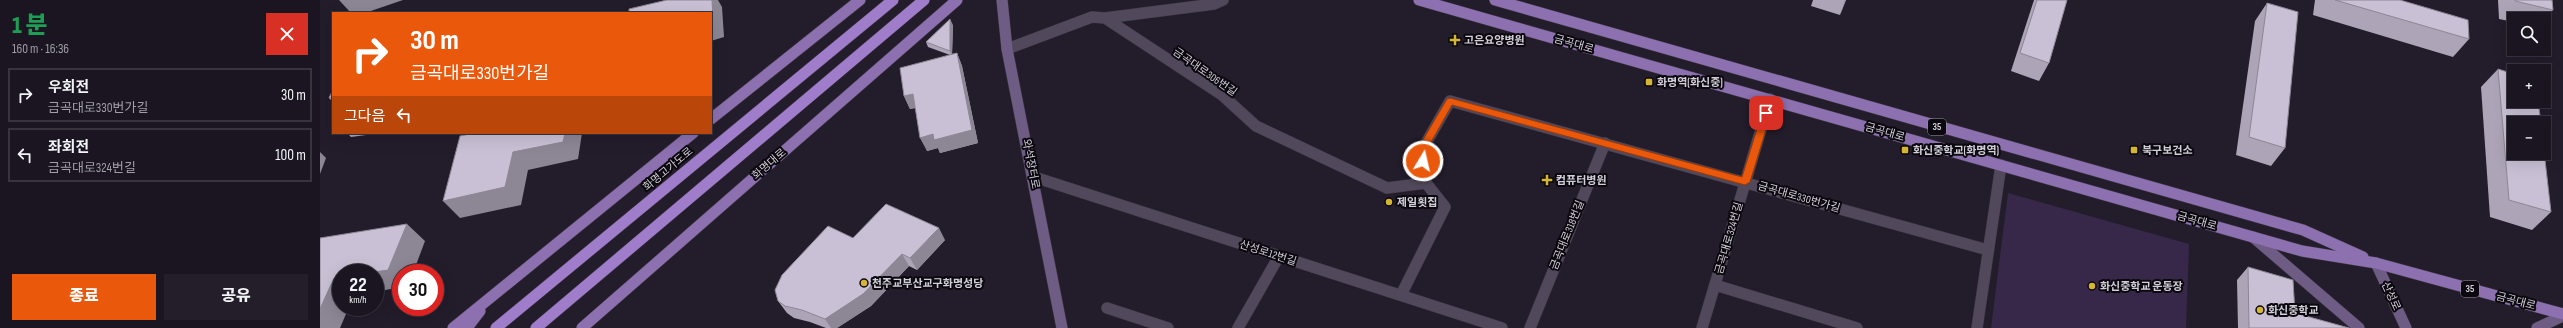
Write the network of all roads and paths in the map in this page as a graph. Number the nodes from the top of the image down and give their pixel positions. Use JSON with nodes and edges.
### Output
{"nodes":[{"id":1,"x":860,"y":0,"type":"edge"},
{"id":2,"x":893,"y":0,"type":"edge"},
{"id":3,"x":924,"y":0,"type":"edge"},
{"id":4,"x":957,"y":0,"type":"edge"},
{"id":5,"x":1002,"y":0,"type":"edge"},
{"id":6,"x":1223,"y":0,"type":"edge"},
{"id":7,"x":1419,"y":0,"type":"edge"},
{"id":8,"x":1494,"y":0,"type":"edge"},
{"id":9,"x":1105,"y":18,"type":"junction"},
{"id":10,"x":1007,"y":49,"type":"junction"},
{"id":11,"x":1770,"y":99,"type":"junction"},
{"id":12,"x":712,"y":118,"type":"edge"},
{"id":13,"x":692,"y":134,"type":"edge"},
{"id":14,"x":1605,"y":143,"type":"junction"},
{"id":15,"x":2000,"y":165,"type":"junction"},
{"id":16,"x":1034,"y":177,"type":"junction"},
{"id":17,"x":1745,"y":182,"type":"junction"},
{"id":18,"x":1426,"y":183,"type":"junction"},
{"id":19,"x":2253,"y":237,"type":"junction"},
{"id":20,"x":1988,"y":250,"type":"junction"},
{"id":21,"x":1278,"y":256,"type":"junction"},
{"id":22,"x":2376,"y":263,"type":"junction"},
{"id":23,"x":1715,"y":285,"type":"junction"},
{"id":24,"x":495,"y":292,"type":"junction"},
{"id":25,"x":1401,"y":295,"type":"junction"},
{"id":26,"x":1107,"y":308,"type":"dead end"},
{"id":27,"x":2563,"y":315,"type":"edge"},
{"id":28,"x":582,"y":327,"type":"edge"},
{"id":29,"x":453,"y":328,"type":"edge"},
{"id":30,"x":467,"y":328,"type":"edge"},
{"id":31,"x":496,"y":328,"type":"edge"},
{"id":32,"x":536,"y":328,"type":"edge"},
{"id":33,"x":1062,"y":328,"type":"edge"},
{"id":34,"x":1168,"y":328,"type":"edge"},
{"id":35,"x":1238,"y":328,"type":"edge"},
{"id":36,"x":1502,"y":328,"type":"edge"},
{"id":37,"x":1530,"y":328,"type":"edge"},
{"id":38,"x":1702,"y":328,"type":"edge"},
{"id":39,"x":1857,"y":328,"type":"edge"},
{"id":40,"x":1977,"y":328,"type":"edge"},
{"id":41,"x":2359,"y":328,"type":"edge"},
{"id":42,"x":2406,"y":328,"type":"edge"},
{"id":43,"x":2537,"y":328,"type":"edge"}],
"edges":[{"from":1,"to":12,"type":"main road"},
{"from":2,"to":31,"type":"highway","name":"화명고가도로"},
{"from":3,"to":32,"type":"highway"},
{"from":4,"to":28,"type":"main road","name":"화명대로"},
{"from":5,"to":10,"type":"main road","name":"와석장터로"},
{"from":6,"to":9,"type":"street"},
{"from":7,"to":11,"type":"main road","name":"금곡대로","number":"35"},
{"from":8,"to":22,"type":"main road","name":"금곡대로","number":"35"},
{"from":9,"to":10,"type":"street"},
{"from":9,"to":18,"type":"street","name":"금곡대로306번길"},
{"from":10,"to":16,"type":"main road","name":"와석장터로"},
{"from":11,"to":15,"type":"main road","name":"금곡대로","number":"35"},
{"from":11,"to":17,"type":"street","name":"금곡대로324번길"},
{"from":13,"to":24,"type":"main road"},
{"from":14,"to":17,"type":"street","name":"금곡대로330번가길"},
{"from":14,"to":18,"type":"street","name":"금곡대로330번가길"},
{"from":14,"to":37,"type":"street","name":"금곡대로318번길"},
{"from":15,"to":19,"type":"main road","name":"금곡대로","number":"35"},
{"from":15,"to":20,"type":"street"},
{"from":16,"to":21,"type":"street","name":"산성로12번길"},
{"from":16,"to":33,"type":"main road","name":"와석장터로"},
{"from":17,"to":20,"type":"street","name":"금곡대로330번가길"},
{"from":17,"to":23,"type":"street","name":"금곡대로324번길"},
{"from":18,"to":25,"type":"street"},
{"from":19,"to":22,"type":"main road","name":"금곡대로","number":"35"},
{"from":19,"to":41,"type":"main road"},
{"from":20,"to":40,"type":"street"},
{"from":21,"to":25,"type":"street","name":"산성로12번길"},
{"from":21,"to":35,"type":"street"},
{"from":22,"to":27,"type":"main road","name":"금곡대로","number":"35"},
{"from":22,"to":42,"type":"main road","name":"산성로"},
{"from":23,"to":38,"type":"street","name":"금곡대로324번길"},
{"from":23,"to":39,"type":"street","name":"금곡대로324번길"},
{"from":24,"to":29,"type":"main road"},
{"from":24,"to":30,"type":"main road"},
{"from":25,"to":36,"type":"street","name":"산성로12번길"},
{"from":26,"to":34,"type":"street"},
{"from":27,"to":43,"type":"main road"}]}
